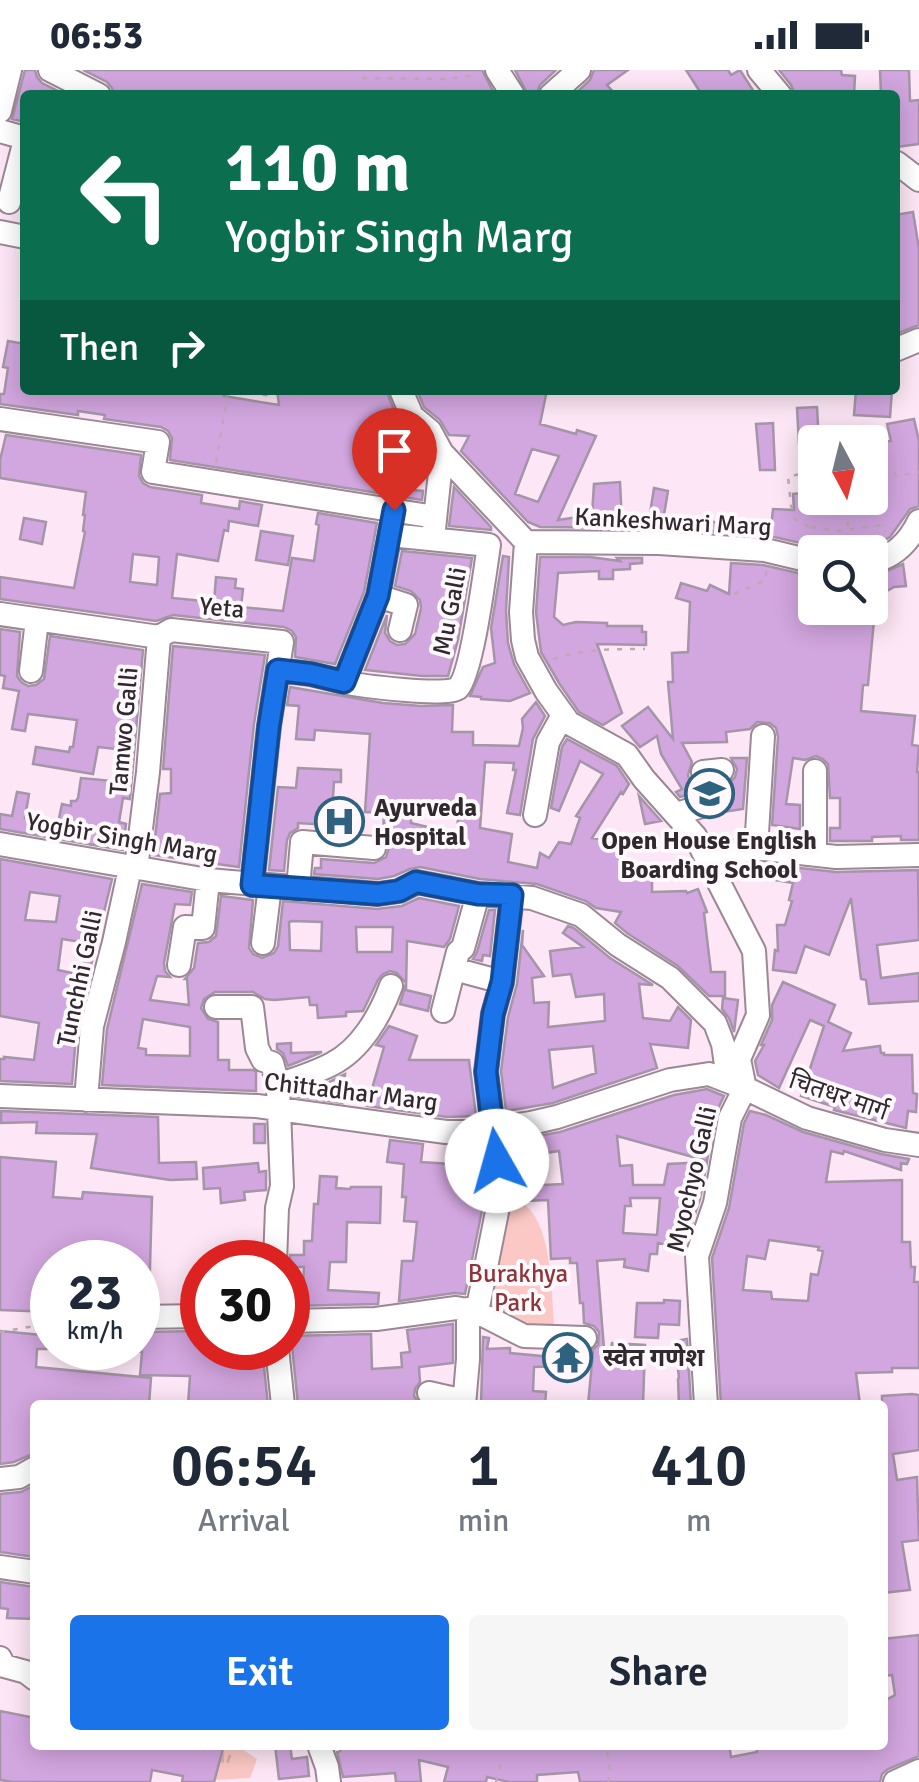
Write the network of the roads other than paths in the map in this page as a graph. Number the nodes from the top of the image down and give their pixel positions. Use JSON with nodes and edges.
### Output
{"nodes":[{"id":1,"x":10,"y":70,"type":"edge"},
{"id":2,"x":50,"y":70,"type":"edge"},
{"id":3,"x":579,"y":70,"type":"edge"},
{"id":4,"x":759,"y":70,"type":"edge"},
{"id":5,"x":89,"y":90,"type":"edge"},
{"id":6,"x":557,"y":90,"type":"edge"},
{"id":7,"x":776,"y":90,"type":"edge"},
{"id":8,"x":0,"y":111,"type":"edge"},
{"id":9,"x":20,"y":160,"type":"edge"},
{"id":10,"x":904,"y":160,"type":"edge"},
{"id":11,"x":919,"y":180,"type":"edge"},
{"id":12,"x":8,"y":202,"type":"dead end"},
{"id":13,"x":403,"y":395,"type":"edge"},
{"id":14,"x":0,"y":419,"type":"edge"},
{"id":15,"x":442,"y":452,"type":"junction"},
{"id":16,"x":394,"y":510,"type":"junction"},
{"id":17,"x":919,"y":521,"type":"edge"},
{"id":18,"x":434,"y":527,"type":"junction"},
{"id":19,"x":390,"y":535,"type":"junction"},
{"id":20,"x":526,"y":542,"type":"junction"},
{"id":21,"x":888,"y":553,"type":"edge"},
{"id":22,"x":798,"y":558,"type":"edge"},
{"id":23,"x":378,"y":596,"type":"junction"},
{"id":24,"x":0,"y":614,"type":"edge"},
{"id":25,"x":37,"y":620,"type":"junction"},
{"id":26,"x":400,"y":630,"type":"dead end"},
{"id":27,"x":158,"y":637,"type":"junction"},
{"id":28,"x":278,"y":670,"type":"junction"},
{"id":29,"x":31,"y":671,"type":"dead end"},
{"id":30,"x":344,"y":682,"type":"junction"},
{"id":31,"x":563,"y":715,"type":"junction"},
{"id":32,"x":763,"y":736,"type":"dead end"},
{"id":33,"x":722,"y":770,"type":"dead end"},
{"id":34,"x":815,"y":771,"type":"dead end"},
{"id":35,"x":677,"y":814,"type":"junction"},
{"id":36,"x":534,"y":816,"type":"dead end"},
{"id":37,"x":0,"y":844,"type":"edge"},
{"id":38,"x":374,"y":848,"type":"dead end"},
{"id":39,"x":756,"y":849,"type":"junction"},
{"id":40,"x":706,"y":854,"type":"junction"},
{"id":41,"x":815,"y":854,"type":"junction"},
{"id":42,"x":919,"y":855,"type":"edge"},
{"id":43,"x":133,"y":868,"type":"junction"},
{"id":44,"x":208,"y":880,"type":"junction"},
{"id":45,"x":261,"y":886,"type":"junction"},
{"id":46,"x":298,"y":888,"type":"junction"},
{"id":47,"x":478,"y":894,"type":"junction"},
{"id":48,"x":512,"y":895,"type":"junction"},
{"id":49,"x":263,"y":943,"type":"dead end"},
{"id":50,"x":179,"y":964,"type":"dead end"},
{"id":51,"x":454,"y":970,"type":"junction"},
{"id":52,"x":502,"y":982,"type":"junction"},
{"id":53,"x":390,"y":986,"type":"dead end"},
{"id":54,"x":216,"y":1007,"type":"dead end"},
{"id":55,"x":443,"y":1011,"type":"dead end"},
{"id":56,"x":278,"y":1085,"type":"junction"},
{"id":57,"x":745,"y":1088,"type":"junction"},
{"id":58,"x":0,"y":1096,"type":"edge"},
{"id":59,"x":86,"y":1100,"type":"junction"},
{"id":60,"x":278,"y":1110,"type":"junction"},
{"id":61,"x":493,"y":1129,"type":"junction"},
{"id":62,"x":919,"y":1145,"type":"edge"},
{"id":63,"x":276,"y":1240,"type":"edge"},
{"id":64,"x":473,"y":1310,"type":"junction"},
{"id":65,"x":310,"y":1320,"type":"edge"},
{"id":66,"x":586,"y":1338,"type":"dead end"},
{"id":67,"x":279,"y":1370,"type":"edge"},
{"id":68,"x":429,"y":1393,"type":"dead end"},
{"id":69,"x":282,"y":1400,"type":"edge"},
{"id":70,"x":454,"y":1400,"type":"edge"},
{"id":71,"x":464,"y":1400,"type":"edge"},
{"id":72,"x":706,"y":1400,"type":"edge"},
{"id":73,"x":30,"y":1471,"type":"edge"},
{"id":74,"x":0,"y":1479,"type":"edge"},
{"id":75,"x":0,"y":1567,"type":"edge"},
{"id":76,"x":30,"y":1571,"type":"edge"},
{"id":77,"x":0,"y":1658,"type":"edge"},
{"id":78,"x":30,"y":1675,"type":"edge"},
{"id":79,"x":321,"y":1750,"type":"edge"},
{"id":80,"x":919,"y":1771,"type":"edge"},
{"id":81,"x":328,"y":1782,"type":"edge"},
{"id":82,"x":895,"y":1782,"type":"edge"}],
"edges":[{"from":1,"to":8,"type":"street"},
{"from":2,"to":5,"type":"street"},
{"from":3,"to":6,"type":"street"},
{"from":4,"to":7,"type":"street"},
{"from":9,"to":12,"type":"street"},
{"from":10,"to":11,"type":"street"},
{"from":13,"to":15,"type":"street"},
{"from":14,"to":16,"type":"street"},
{"from":15,"to":18,"type":"street"},
{"from":15,"to":20,"type":"street"},
{"from":16,"to":18,"type":"street"},
{"from":16,"to":19,"type":"street"},
{"from":17,"to":21,"type":"street"},
{"from":18,"to":19,"type":"street"},
{"from":18,"to":30,"type":"street","name":"Mu Galli"},
{"from":19,"to":23,"type":"street"},
{"from":20,"to":22,"type":"street","name":"Kankeshwari Marg"},
{"from":20,"to":31,"type":"street"},
{"from":23,"to":26,"type":"street"},
{"from":23,"to":30,"type":"street"},
{"from":24,"to":25,"type":"street","name":"Tamwo Galli"},
{"from":25,"to":27,"type":"street","name":"Tamwo Galli"},
{"from":25,"to":29,"type":"street"},
{"from":27,"to":28,"type":"street","name":"Yeta"},
{"from":27,"to":43,"type":"street","name":"Tamwo Galli"},
{"from":28,"to":30,"type":"street","name":"Mu Galli"},
{"from":28,"to":45,"type":"street"},
{"from":31,"to":35,"type":"street","name":"Myochyo Galli"},
{"from":31,"to":36,"type":"street"},
{"from":32,"to":39,"type":"street"},
{"from":33,"to":35,"type":"street"},
{"from":34,"to":41,"type":"street"},
{"from":35,"to":40,"type":"street","name":"Myochyo Galli"},
{"from":37,"to":43,"type":"street","name":"Yogbir Singh Marg"},
{"from":38,"to":46,"type":"street"},
{"from":39,"to":40,"type":"street"},
{"from":39,"to":41,"type":"street"},
{"from":40,"to":57,"type":"street","name":"Myochyo Galli"},
{"from":41,"to":42,"type":"street"},
{"from":43,"to":44,"type":"street","name":"Yogbir Singh Marg"},
{"from":43,"to":59,"type":"street","name":"Tunchhi Galli"},
{"from":44,"to":45,"type":"street","name":"Yogbir Singh Marg"},
{"from":44,"to":50,"type":"street"},
{"from":45,"to":46,"type":"street","name":"Yogbir Singh Marg"},
{"from":45,"to":49,"type":"street"},
{"from":46,"to":47,"type":"street","name":"Yogbir Singh Marg"},
{"from":47,"to":48,"type":"street","name":"Yogbir Singh Marg"},
{"from":47,"to":51,"type":"street"},
{"from":48,"to":52,"type":"street"},
{"from":48,"to":57,"type":"street","name":"Yogbir Singh Marg"},
{"from":51,"to":52,"type":"street"},
{"from":51,"to":55,"type":"street"},
{"from":52,"to":61,"type":"street"},
{"from":53,"to":56,"type":"street"},
{"from":54,"to":56,"type":"street"},
{"from":56,"to":60,"type":"street"},
{"from":57,"to":61,"type":"street","name":"Chittadhar Marg"},
{"from":57,"to":62,"type":"street","name":"चितधर मार्ग"},
{"from":57,"to":72,"type":"street","name":"Myochyo Galli"},
{"from":58,"to":59,"type":"street","name":"Chittadhar Marg"},
{"from":59,"to":60,"type":"street","name":"Chittadhar Marg"},
{"from":60,"to":61,"type":"street","name":"Chittadhar Marg"},
{"from":60,"to":63,"type":"street"},
{"from":61,"to":64,"type":"street"},
{"from":64,"to":65,"type":"street"},
{"from":64,"to":66,"type":"street"},
{"from":64,"to":71,"type":"street"},
{"from":67,"to":69,"type":"street"},
{"from":68,"to":70,"type":"street"},
{"from":73,"to":74,"type":"street"},
{"from":75,"to":76,"type":"street"},
{"from":77,"to":78,"type":"street"},
{"from":79,"to":81,"type":"street"},
{"from":80,"to":82,"type":"street"}]}
